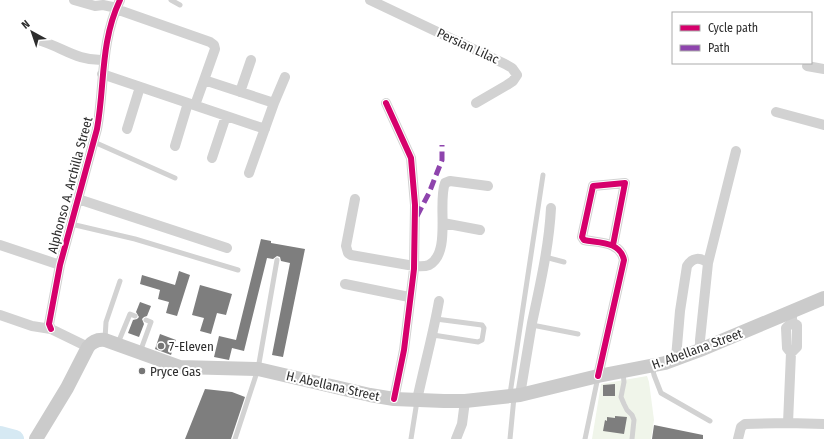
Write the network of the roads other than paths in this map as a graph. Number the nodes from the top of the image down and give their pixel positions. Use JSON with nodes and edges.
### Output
{"nodes":[{"id":1,"x":74,"y":0,"type":"edge"},
{"id":2,"x":171,"y":0,"type":"edge"},
{"id":3,"x":370,"y":0,"type":"edge"},
{"id":4,"x":180,"y":5,"type":"dead end"},
{"id":5,"x":118,"y":6,"type":"edge"},
{"id":6,"x":38,"y":40,"type":"dead end"},
{"id":7,"x":104,"y":60,"type":"junction"},
{"id":8,"x":251,"y":60,"type":"dead end"},
{"id":9,"x":807,"y":66,"type":"dead end"},
{"id":10,"x":824,"y":69,"type":"edge"},
{"id":11,"x":102,"y":74,"type":"junction"},
{"id":12,"x":285,"y":76,"type":"dead end"},
{"id":13,"x":204,"y":80,"type":"junction"},
{"id":14,"x":140,"y":87,"type":"junction"},
{"id":15,"x":240,"y":92,"type":"junction"},
{"id":16,"x":274,"y":103,"type":"junction"},
{"id":17,"x":386,"y":103,"type":"dead end"},
{"id":18,"x":476,"y":103,"type":"dead end"},
{"id":19,"x":191,"y":104,"type":"junction"},
{"id":20,"x":776,"y":112,"type":"dead end"},
{"id":21,"x":226,"y":116,"type":"junction"},
{"id":22,"x":824,"y":125,"type":"edge"},
{"id":23,"x":127,"y":129,"type":"dead end"},
{"id":24,"x":265,"y":129,"type":"junction"},
{"id":25,"x":94,"y":142,"type":"junction"},
{"id":26,"x":175,"y":146,"type":"dead end"},
{"id":27,"x":736,"y":151,"type":"dead end"},
{"id":28,"x":212,"y":158,"type":"dead end"},
{"id":29,"x":249,"y":173,"type":"dead end"},
{"id":30,"x":543,"y":175,"type":"dead end"},
{"id":31,"x":175,"y":178,"type":"dead end"},
{"id":32,"x":488,"y":186,"type":"dead end"},
{"id":33,"x":78,"y":198,"type":"junction"},
{"id":34,"x":355,"y":199,"type":"dead end"},
{"id":35,"x":551,"y":208,"type":"dead end"},
{"id":36,"x":443,"y":223,"type":"junction"},
{"id":37,"x":71,"y":224,"type":"junction"},
{"id":38,"x":480,"y":230,"type":"dead end"},
{"id":39,"x":0,"y":245,"type":"edge"},
{"id":40,"x":613,"y":245,"type":"junction"},
{"id":41,"x":227,"y":248,"type":"dead end"},
{"id":42,"x":545,"y":257,"type":"junction"},
{"id":43,"x":277,"y":260,"type":"dead end"},
{"id":44,"x":564,"y":262,"type":"dead end"},
{"id":45,"x":708,"y":263,"type":"junction"},
{"id":46,"x":60,"y":265,"type":"junction"},
{"id":47,"x":414,"y":266,"type":"junction"},
{"id":48,"x":238,"y":270,"type":"dead end"},
{"id":49,"x":120,"y":281,"type":"dead end"},
{"id":50,"x":345,"y":284,"type":"dead end"},
{"id":51,"x":409,"y":296,"type":"junction"},
{"id":52,"x":824,"y":298,"type":"edge"},
{"id":53,"x":439,"y":301,"type":"dead end"},
{"id":54,"x":0,"y":315,"type":"edge"},
{"id":55,"x":135,"y":316,"type":"dead end"},
{"id":56,"x":792,"y":317,"type":"junction"},
{"id":57,"x":436,"y":319,"type":"junction"},
{"id":58,"x":146,"y":320,"type":"dead end"},
{"id":59,"x":532,"y":325,"type":"junction"},
{"id":60,"x":51,"y":329,"type":"junction"},
{"id":61,"x":578,"y":334,"type":"dead end"},
{"id":62,"x":433,"y":335,"type":"junction"},
{"id":63,"x":101,"y":343,"type":"junction"},
{"id":64,"x":700,"y":350,"type":"junction"},
{"id":65,"x":140,"y":353,"type":"junction"},
{"id":66,"x":676,"y":358,"type":"junction"},
{"id":67,"x":652,"y":366,"type":"junction"},
{"id":68,"x":258,"y":369,"type":"junction"},
{"id":69,"x":623,"y":371,"type":"junction"},
{"id":70,"x":598,"y":376,"type":"junction"},
{"id":71,"x":515,"y":396,"type":"junction"},
{"id":72,"x":394,"y":399,"type":"junction"},
{"id":73,"x":417,"y":400,"type":"junction"},
{"id":74,"x":465,"y":401,"type":"junction"},
{"id":75,"x":710,"y":420,"type":"dead end"},
{"id":76,"x":788,"y":423,"type":"junction"},
{"id":77,"x":824,"y":424,"type":"edge"},
{"id":78,"x":36,"y":439,"type":"edge"},
{"id":79,"x":235,"y":439,"type":"edge"},
{"id":80,"x":411,"y":439,"type":"edge"},
{"id":81,"x":456,"y":439,"type":"edge"},
{"id":82,"x":510,"y":439,"type":"edge"},
{"id":83,"x":585,"y":439,"type":"edge"},
{"id":84,"x":632,"y":439,"type":"edge"},
{"id":85,"x":738,"y":439,"type":"edge"}],
"edges":[{"from":1,"to":5,"type":"street"},
{"from":2,"to":4,"type":"lane"},
{"from":3,"to":18,"type":"street","name":"Persian Lilac"},
{"from":5,"to":7,"type":"street","name":"Alphonso A. Archilla Street"},
{"from":5,"to":13,"type":"street"},
{"from":6,"to":7,"type":"street"},
{"from":7,"to":11,"type":"street","name":"Alphonso A. Archilla Street"},
{"from":8,"to":15,"type":"street"},
{"from":9,"to":10,"type":"street"},
{"from":11,"to":14,"type":"street"},
{"from":11,"to":25,"type":"street","name":"Alphonso A. Archilla Street"},
{"from":12,"to":16,"type":"street"},
{"from":13,"to":15,"type":"street"},
{"from":13,"to":19,"type":"street"},
{"from":14,"to":19,"type":"street"},
{"from":14,"to":23,"type":"street"},
{"from":15,"to":16,"type":"street"},
{"from":16,"to":24,"type":"street"},
{"from":17,"to":47,"type":"street"},
{"from":19,"to":21,"type":"street"},
{"from":19,"to":26,"type":"street"},
{"from":20,"to":22,"type":"street"},
{"from":21,"to":24,"type":"street"},
{"from":21,"to":28,"type":"street"},
{"from":24,"to":29,"type":"street"},
{"from":25,"to":31,"type":"lane"},
{"from":25,"to":33,"type":"street","name":"Alphonso A. Archilla Street"},
{"from":27,"to":45,"type":"street"},
{"from":30,"to":71,"type":"lane"},
{"from":32,"to":36,"type":"street"},
{"from":33,"to":37,"type":"street","name":"Alphonso A. Archilla Street"},
{"from":33,"to":41,"type":"street"},
{"from":34,"to":47,"type":"street"},
{"from":35,"to":42,"type":"street"},
{"from":36,"to":38,"type":"street"},
{"from":36,"to":47,"type":"street"},
{"from":37,"to":46,"type":"street","name":"Alphonso A. Archilla Street"},
{"from":37,"to":48,"type":"lane"},
{"from":39,"to":46,"type":"street"},
{"from":40,"to":40,"type":"street"},
{"from":40,"to":70,"type":"street"},
{"from":42,"to":44,"type":"lane"},
{"from":42,"to":59,"type":"street"},
{"from":43,"to":68,"type":"lane"},
{"from":45,"to":64,"type":"street"},
{"from":45,"to":66,"type":"street"},
{"from":46,"to":60,"type":"street","name":"Alphonso A. Archilla Street"},
{"from":47,"to":51,"type":"street"},
{"from":49,"to":63,"type":"lane"},
{"from":50,"to":51,"type":"street"},
{"from":51,"to":72,"type":"street"},
{"from":52,"to":56,"type":"main road","name":"H. Abellana Street"},
{"from":53,"to":57,"type":"street"},
{"from":54,"to":60,"type":"street"},
{"from":55,"to":63,"type":"lane"},
{"from":56,"to":64,"type":"main road","name":"H. Abellana Street"},
{"from":56,"to":76,"type":"street"},
{"from":57,"to":62,"type":"street"},
{"from":57,"to":62,"type":"lane"},
{"from":58,"to":65,"type":"lane"},
{"from":59,"to":61,"type":"lane"},
{"from":59,"to":71,"type":"street"},
{"from":60,"to":63,"type":"street"},
{"from":62,"to":73,"type":"street"},
{"from":63,"to":65,"type":"main road","name":"H. Abellana Street"},
{"from":63,"to":78,"type":"main road"},
{"from":64,"to":66,"type":"main road","name":"H. Abellana Street"},
{"from":65,"to":68,"type":"main road","name":"H. Abellana Street"},
{"from":66,"to":67,"type":"main road","name":"H. Abellana Street"},
{"from":67,"to":69,"type":"main road","name":"H. Abellana Street"},
{"from":67,"to":75,"type":"lane"},
{"from":68,"to":72,"type":"main road","name":"H. Abellana Street"},
{"from":68,"to":79,"type":"lane"},
{"from":69,"to":70,"type":"main road","name":"H. Abellana Street"},
{"from":69,"to":84,"type":"lane"},
{"from":70,"to":71,"type":"main road","name":"H. Abellana Street"},
{"from":70,"to":83,"type":"lane"},
{"from":71,"to":74,"type":"main road","name":"H. Abellana Street"},
{"from":71,"to":82,"type":"lane"},
{"from":72,"to":73,"type":"main road","name":"H. Abellana Street"},
{"from":73,"to":74,"type":"main road","name":"H. Abellana Street"},
{"from":73,"to":80,"type":"lane"},
{"from":74,"to":81,"type":"street"},
{"from":76,"to":77,"type":"street"},
{"from":76,"to":85,"type":"street"}]}
